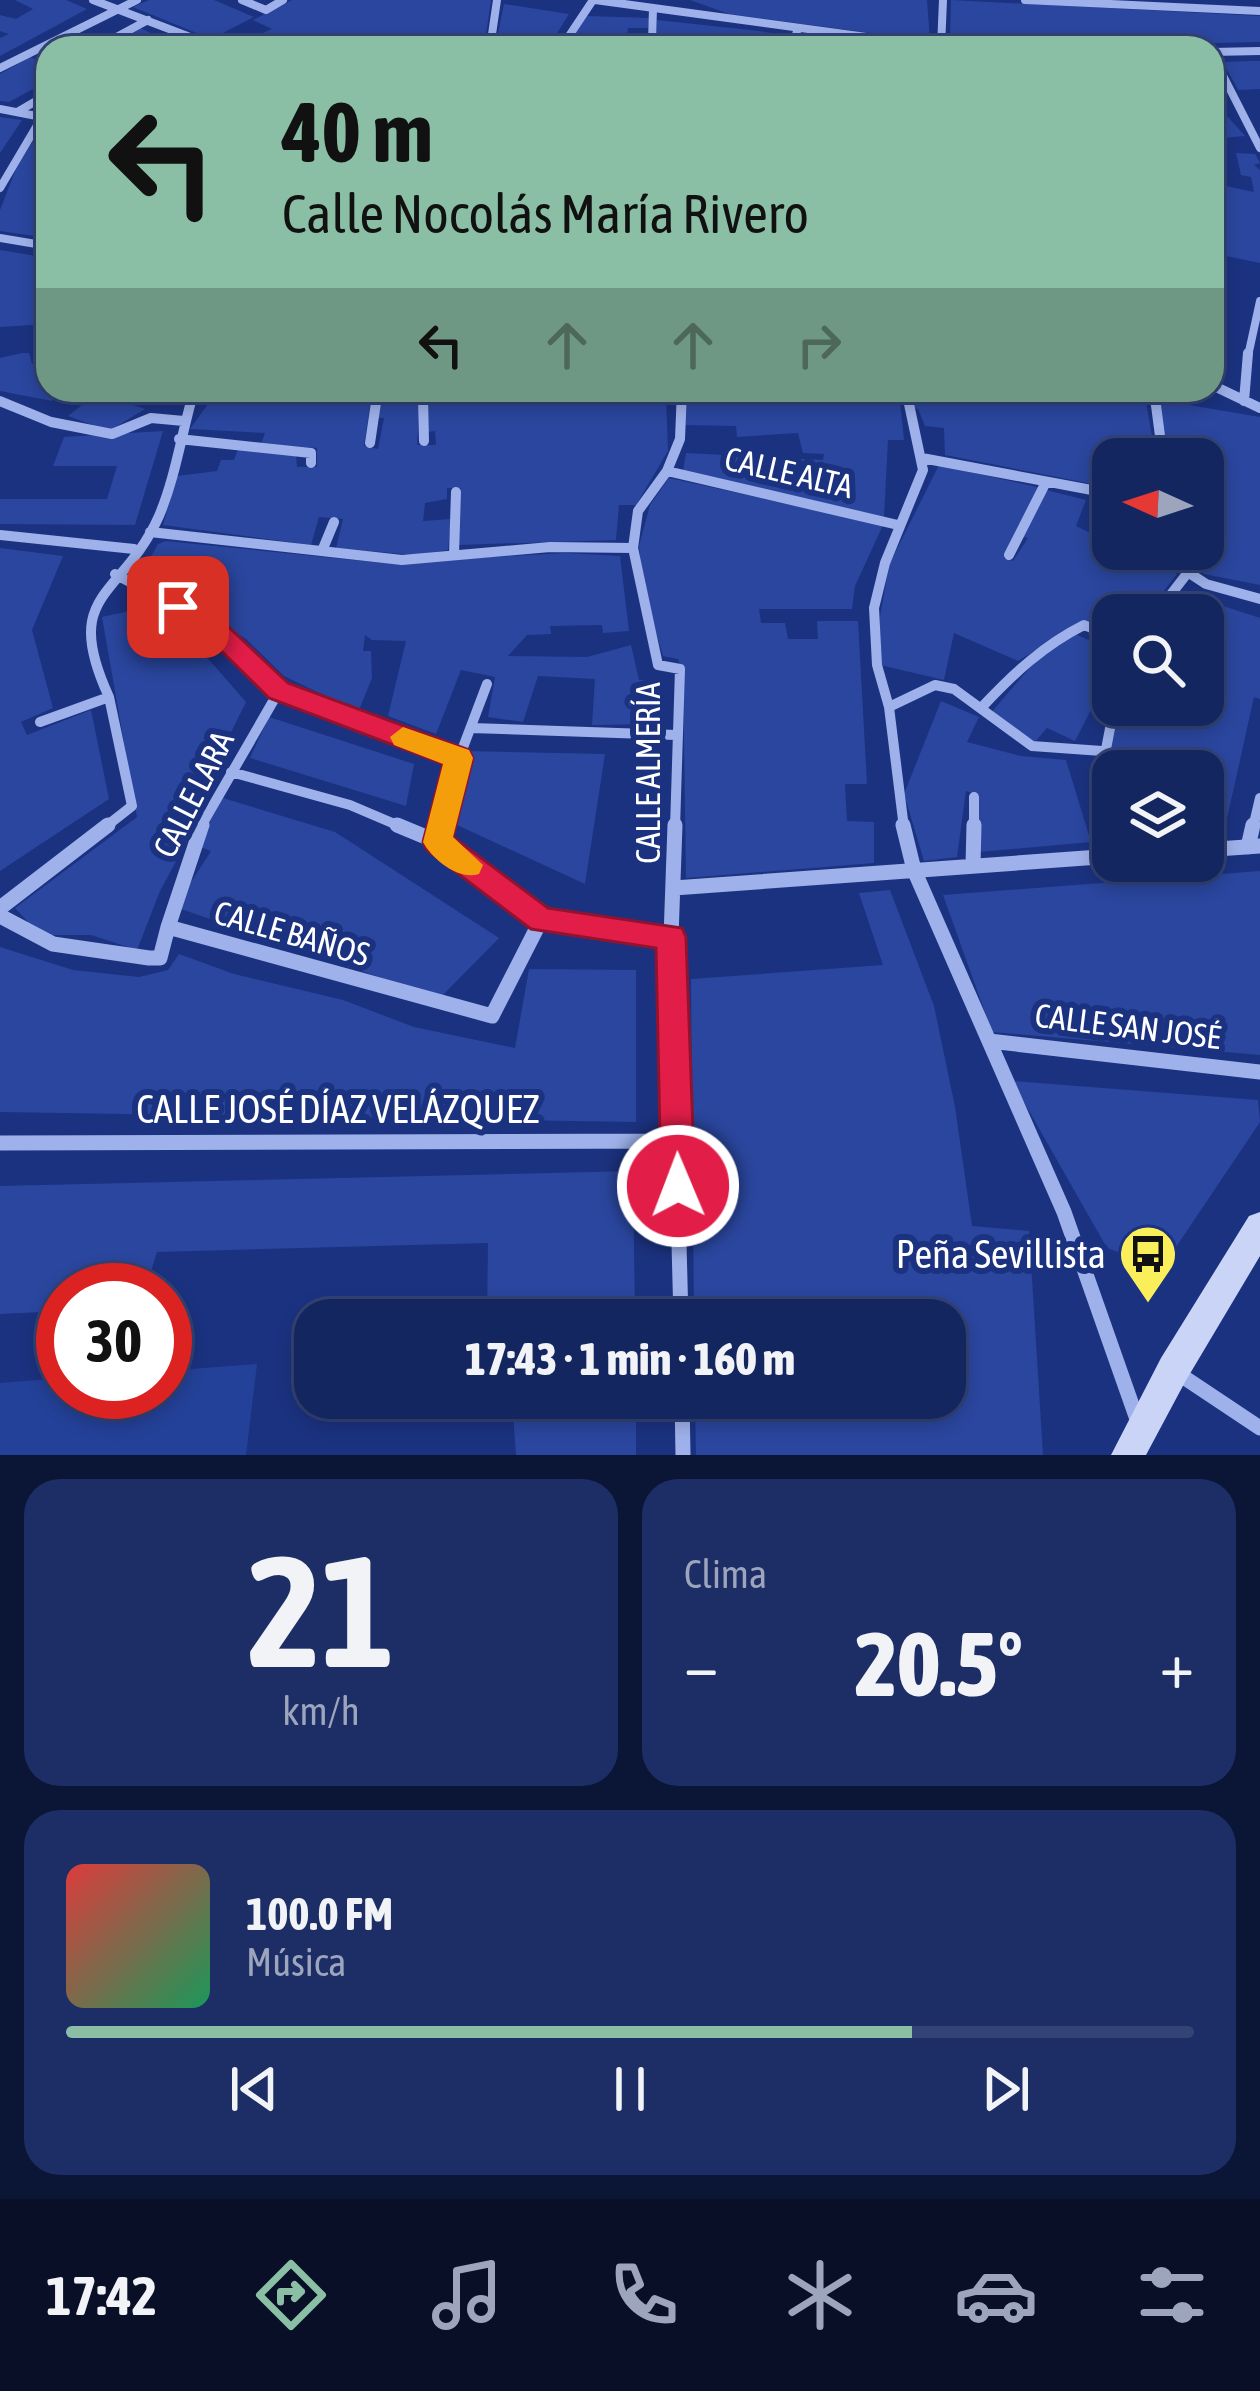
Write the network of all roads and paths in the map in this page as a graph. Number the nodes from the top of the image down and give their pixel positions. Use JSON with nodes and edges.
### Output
{"nodes":[{"id":1,"x":93,"y":0,"type":"edge"},
{"id":2,"x":137,"y":0,"type":"edge"},
{"id":3,"x":242,"y":0,"type":"edge"},
{"id":4,"x":283,"y":0,"type":"edge"},
{"id":5,"x":497,"y":0,"type":"edge"},
{"id":6,"x":594,"y":0,"type":"edge"},
{"id":7,"x":943,"y":0,"type":"edge"},
{"id":8,"x":1025,"y":0,"type":"edge"},
{"id":9,"x":649,"y":5,"type":"edge"},
{"id":10,"x":118,"y":8,"type":"junction"},
{"id":11,"x":1260,"y":11,"type":"edge"},
{"id":12,"x":148,"y":20,"type":"junction"},
{"id":13,"x":798,"y":28,"type":"junction"},
{"id":14,"x":61,"y":36,"type":"edge"},
{"id":15,"x":118,"y":36,"type":"edge"},
{"id":16,"x":189,"y":36,"type":"edge"},
{"id":17,"x":492,"y":36,"type":"edge"},
{"id":18,"x":569,"y":36,"type":"edge"},
{"id":19,"x":652,"y":36,"type":"edge"},
{"id":20,"x":796,"y":36,"type":"edge"},
{"id":21,"x":862,"y":36,"type":"edge"},
{"id":22,"x":942,"y":36,"type":"edge"},
{"id":23,"x":34,"y":49,"type":"edge"},
{"id":24,"x":1260,"y":51,"type":"edge"},
{"id":25,"x":1224,"y":52,"type":"edge"},
{"id":26,"x":0,"y":68,"type":"edge"},
{"id":27,"x":1224,"y":76,"type":"edge"},
{"id":28,"x":36,"y":101,"type":"edge"},
{"id":29,"x":0,"y":109,"type":"edge"},
{"id":30,"x":18,"y":111,"type":"junction"},
{"id":31,"x":36,"y":116,"type":"edge"},
{"id":32,"x":36,"y":132,"type":"edge"},
{"id":33,"x":1260,"y":148,"type":"edge"},
{"id":34,"x":0,"y":188,"type":"edge"},
{"id":35,"x":0,"y":238,"type":"edge"},
{"id":36,"x":36,"y":245,"type":"edge"},
{"id":37,"x":1260,"y":301,"type":"edge"},
{"id":38,"x":1224,"y":391,"type":"edge"},
{"id":39,"x":0,"y":401,"type":"edge"},
{"id":40,"x":1244,"y":401,"type":"junction"},
{"id":41,"x":191,"y":402,"type":"edge"},
{"id":42,"x":375,"y":402,"type":"edge"},
{"id":43,"x":423,"y":402,"type":"edge"},
{"id":44,"x":682,"y":402,"type":"edge"},
{"id":45,"x":909,"y":402,"type":"edge"},
{"id":46,"x":1156,"y":402,"type":"edge"},
{"id":47,"x":1260,"y":408,"type":"edge"},
{"id":48,"x":184,"y":422,"type":"junction"},
{"id":49,"x":1160,"y":438,"type":"edge"},
{"id":50,"x":179,"y":440,"type":"junction"},
{"id":51,"x":424,"y":441,"type":"dead end"},
{"id":52,"x":370,"y":443,"type":"dead end"},
{"id":53,"x":922,"y":458,"type":"junction"},
{"id":54,"x":311,"y":463,"type":"dead end"},
{"id":55,"x":667,"y":471,"type":"junction"},
{"id":56,"x":1045,"y":484,"type":"junction"},
{"id":57,"x":1092,"y":491,"type":"edge"},
{"id":58,"x":456,"y":492,"type":"dead end"},
{"id":59,"x":334,"y":522,"type":"dead end"},
{"id":60,"x":898,"y":525,"type":"junction"},
{"id":61,"x":150,"y":532,"type":"junction"},
{"id":62,"x":0,"y":535,"type":"edge"},
{"id":63,"x":633,"y":548,"type":"junction"},
{"id":64,"x":134,"y":549,"type":"junction"},
{"id":65,"x":322,"y":550,"type":"junction"},
{"id":66,"x":454,"y":554,"type":"junction"},
{"id":67,"x":1009,"y":555,"type":"dead end"},
{"id":68,"x":1190,"y":571,"type":"joint"},
{"id":69,"x":115,"y":574,"type":"junction"},
{"id":70,"x":1172,"y":594,"type":"edge"},
{"id":71,"x":1260,"y":598,"type":"edge"},
{"id":72,"x":1092,"y":628,"type":"edge"},
{"id":73,"x":487,"y":684,"type":"dead end"},
{"id":74,"x":279,"y":691,"type":"junction"},
{"id":75,"x":109,"y":697,"type":"junction"},
{"id":76,"x":983,"y":706,"type":"junction"},
{"id":77,"x":889,"y":707,"type":"junction"},
{"id":78,"x":40,"y":722,"type":"dead end"},
{"id":79,"x":471,"y":728,"type":"junction"},
{"id":80,"x":676,"y":735,"type":"junction"},
{"id":81,"x":1092,"y":750,"type":"edge"},
{"id":82,"x":459,"y":758,"type":"junction"},
{"id":83,"x":231,"y":772,"type":"junction"},
{"id":84,"x":974,"y":797,"type":"dead end"},
{"id":85,"x":1260,"y":799,"type":"edge"},
{"id":86,"x":437,"y":842,"type":"junction"},
{"id":87,"x":1254,"y":847,"type":"edge"},
{"id":88,"x":1224,"y":849,"type":"edge"},
{"id":89,"x":1092,"y":858,"type":"edge"},
{"id":90,"x":973,"y":866,"type":"junction"},
{"id":91,"x":914,"y":870,"type":"junction"},
{"id":92,"x":674,"y":888,"type":"junction"},
{"id":93,"x":0,"y":912,"type":"edge"},
{"id":94,"x":542,"y":920,"type":"junction"},
{"id":95,"x":168,"y":927,"type":"junction"},
{"id":96,"x":671,"y":937,"type":"junction"},
{"id":97,"x":988,"y":1041,"type":"junction"},
{"id":98,"x":1260,"y":1072,"type":"edge"},
{"id":99,"x":677,"y":1141,"type":"junction"},
{"id":100,"x":0,"y":1143,"type":"edge"},
{"id":101,"x":1260,"y":1227,"type":"edge"},
{"id":102,"x":681,"y":1299,"type":"edge"},
{"id":103,"x":1173,"y":1370,"type":"junction"},
{"id":104,"x":682,"y":1419,"type":"edge"},
{"id":105,"x":1260,"y":1428,"type":"edge"},
{"id":106,"x":1135,"y":1443,"type":"edge"},
{"id":107,"x":683,"y":1455,"type":"edge"}],
"edges":[{"from":1,"to":10,"type":"street"},
{"from":2,"to":10,"type":"street"},
{"from":3,"to":4,"type":"street"},
{"from":5,"to":17,"type":"street"},
{"from":6,"to":9,"type":"street"},
{"from":6,"to":18,"type":"street"},
{"from":7,"to":22,"type":"street"},
{"from":8,"to":11,"type":"street"},
{"from":9,"to":13,"type":"street"},
{"from":9,"to":19,"type":"street"},
{"from":10,"to":12,"type":"street"},
{"from":10,"to":14,"type":"street"},
{"from":12,"to":15,"type":"street"},
{"from":12,"to":16,"type":"street"},
{"from":13,"to":20,"type":"street"},
{"from":13,"to":21,"type":"street"},
{"from":23,"to":26,"type":"street"},
{"from":24,"to":25,"type":"street"},
{"from":27,"to":33,"type":"street"},
{"from":28,"to":30,"type":"street"},
{"from":29,"to":30,"type":"street"},
{"from":30,"to":31,"type":"street"},
{"from":32,"to":34,"type":"street"},
{"from":35,"to":36,"type":"street"},
{"from":37,"to":40,"type":"street"},
{"from":38,"to":40,"type":"street"},
{"from":39,"to":48,"type":"street"},
{"from":40,"to":47,"type":"street"},
{"from":41,"to":48,"type":"street"},
{"from":42,"to":52,"type":"street"},
{"from":43,"to":51,"type":"street"},
{"from":44,"to":55,"type":"street"},
{"from":45,"to":53,"type":"street"},
{"from":46,"to":49,"type":"street"},
{"from":48,"to":50,"type":"street"},
{"from":50,"to":54,"type":"street"},
{"from":50,"to":61,"type":"street"},
{"from":53,"to":56,"type":"street"},
{"from":53,"to":60,"type":"street"},
{"from":55,"to":60,"type":"street","name":"CALLE ALTA"},
{"from":55,"to":63,"type":"street"},
{"from":56,"to":57,"type":"street"},
{"from":56,"to":67,"type":"street"},
{"from":58,"to":66,"type":"street"},
{"from":59,"to":65,"type":"street"},
{"from":60,"to":77,"type":"street"},
{"from":61,"to":64,"type":"street"},
{"from":61,"to":65,"type":"street"},
{"from":62,"to":64,"type":"street"},
{"from":63,"to":66,"type":"street"},
{"from":63,"to":80,"type":"street","name":"CALLE ALMERÍA"},
{"from":64,"to":69,"type":"street"},
{"from":65,"to":66,"type":"street"},
{"from":68,"to":70,"type":"street"},
{"from":68,"to":71,"type":"street"},
{"from":69,"to":74,"type":"street"},
{"from":69,"to":75,"type":"street"},
{"from":72,"to":76,"type":"street"},
{"from":73,"to":79,"type":"street"},
{"from":74,"to":82,"type":"street"},
{"from":74,"to":83,"type":"street","name":"CALLE LARA"},
{"from":75,"to":78,"type":"street"},
{"from":75,"to":93,"type":"street"},
{"from":76,"to":77,"type":"street"},
{"from":76,"to":81,"type":"street"},
{"from":77,"to":91,"type":"street"},
{"from":79,"to":80,"type":"street"},
{"from":79,"to":82,"type":"street"},
{"from":80,"to":92,"type":"street","name":"CALLE ALMERÍA"},
{"from":82,"to":86,"type":"street"},
{"from":83,"to":86,"type":"street"},
{"from":83,"to":95,"type":"street","name":"CALLE LARA"},
{"from":84,"to":90,"type":"street"},
{"from":85,"to":87,"type":"street"},
{"from":86,"to":94,"type":"street"},
{"from":87,"to":88,"type":"street"},
{"from":89,"to":90,"type":"street"},
{"from":90,"to":91,"type":"street"},
{"from":91,"to":92,"type":"street"},
{"from":91,"to":97,"type":"street"},
{"from":92,"to":96,"type":"street","name":"CALLE ALMERÍA"},
{"from":93,"to":95,"type":"street","name":"CALLE BAÑOS"},
{"from":94,"to":95,"type":"street","name":"CALLE BAÑOS"},
{"from":94,"to":96,"type":"street"},
{"from":96,"to":99,"type":"street","name":"CALLE ALMERÍA"},
{"from":97,"to":98,"type":"street","name":"CALLE SAN JOSÉ"},
{"from":97,"to":106,"type":"street"},
{"from":99,"to":100,"type":"street","name":"CALLE JOSÉ DÍAZ VELÁZQUEZ"},
{"from":99,"to":102,"type":"street","name":"CALLE ALMERÍA"},
{"from":101,"to":103,"type":"street"},
{"from":103,"to":105,"type":"street"},
{"from":103,"to":106,"type":"street"},
{"from":104,"to":107,"type":"street"}]}
